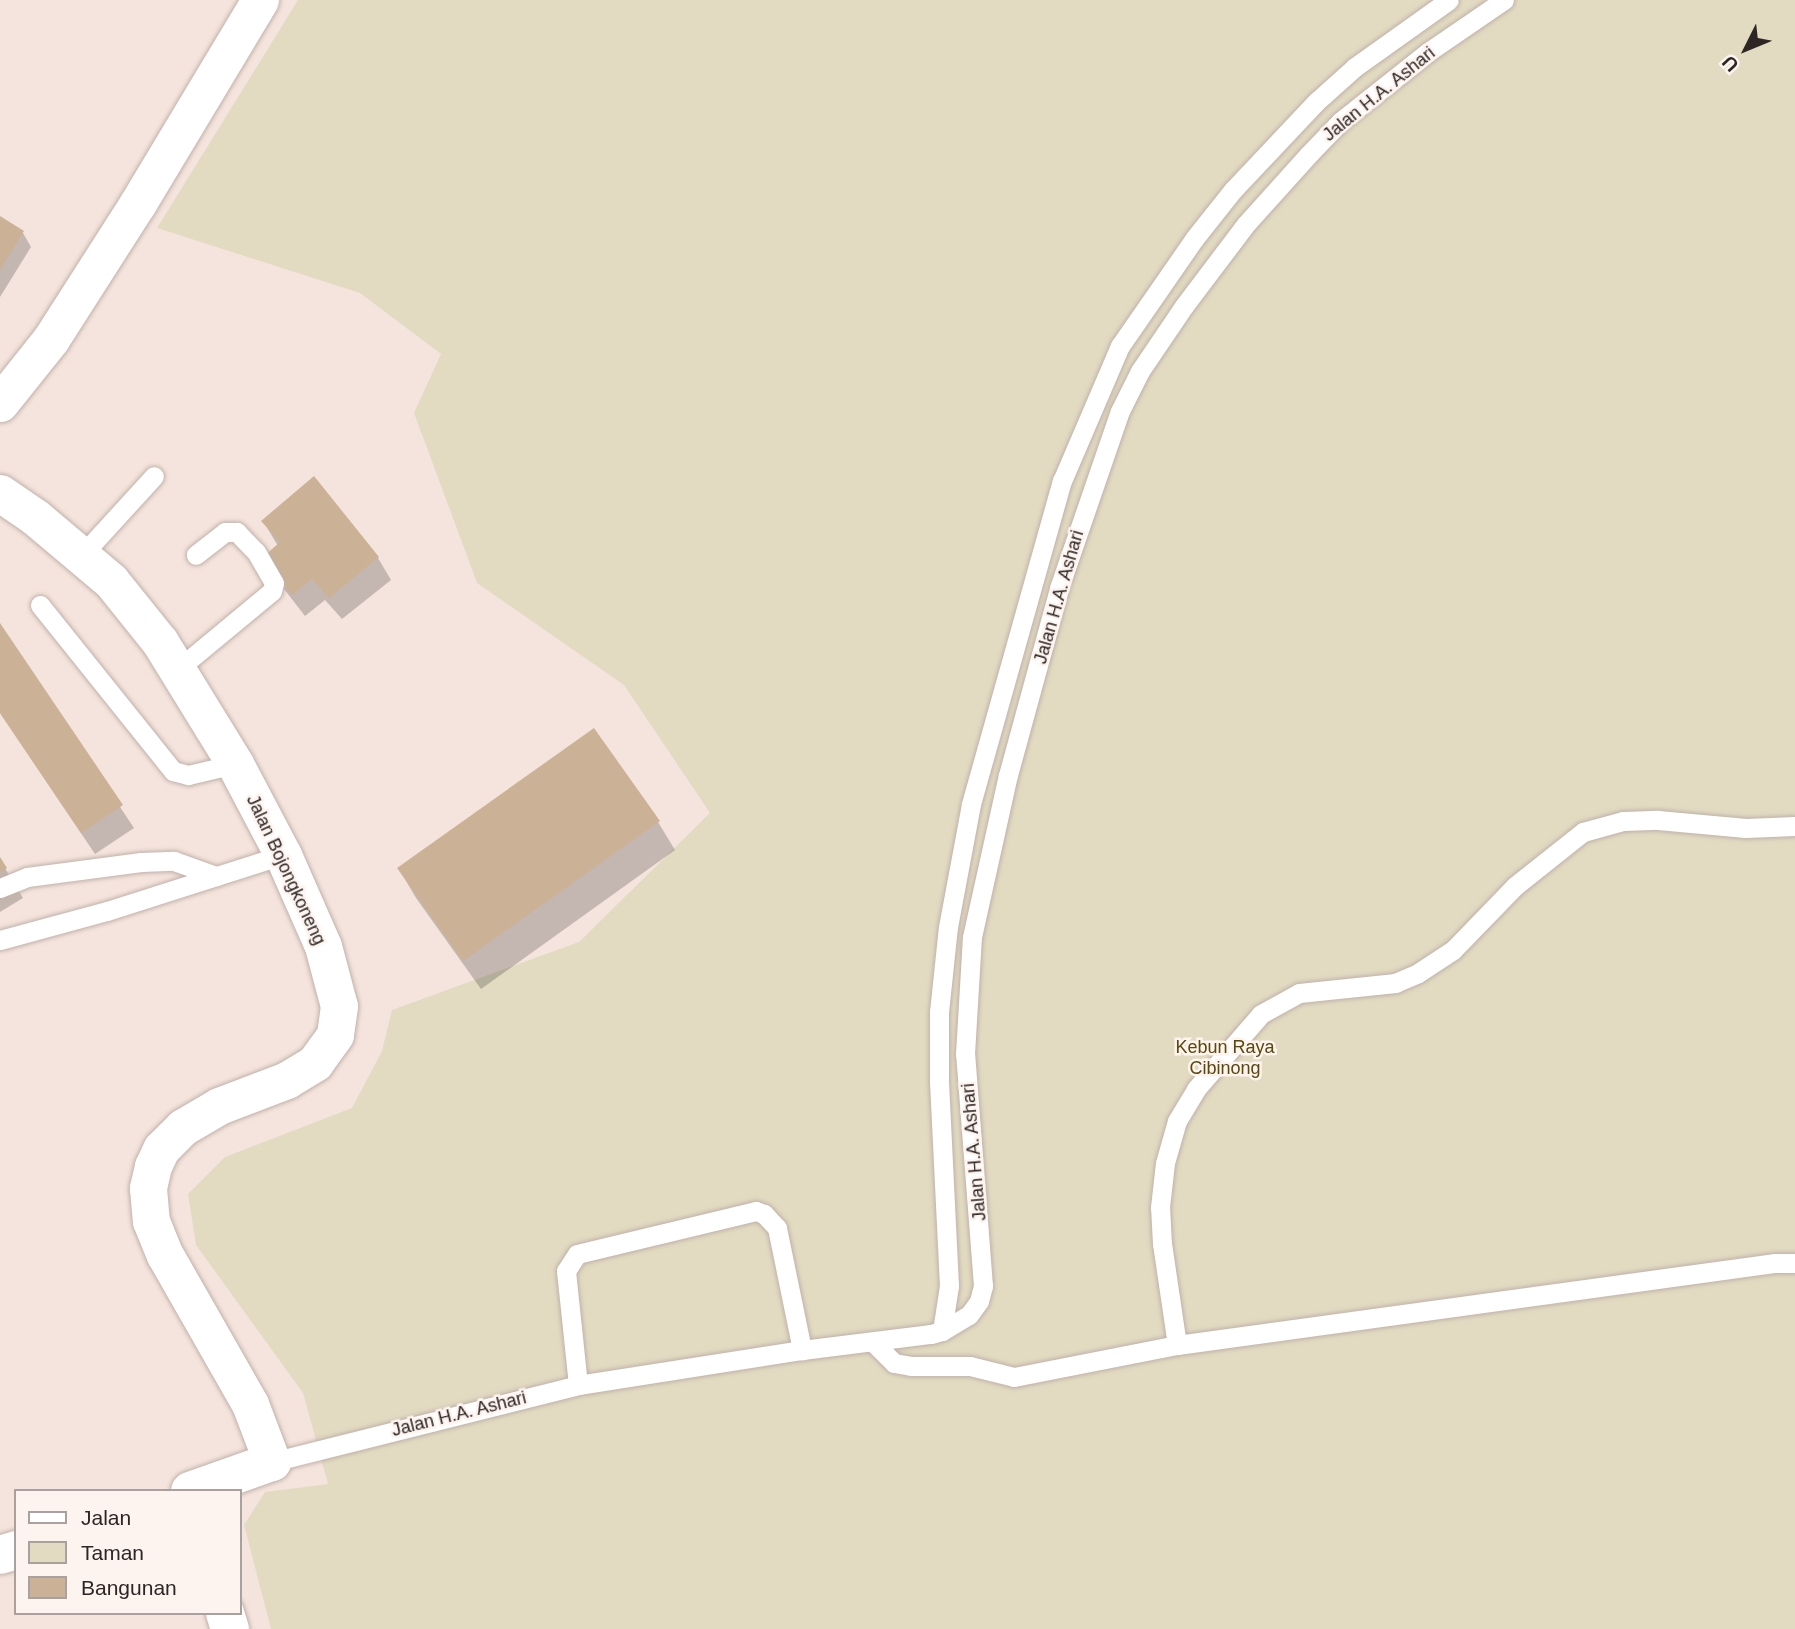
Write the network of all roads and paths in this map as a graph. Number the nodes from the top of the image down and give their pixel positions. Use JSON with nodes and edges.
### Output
{"nodes":[{"id":1,"x":260,"y":0,"type":"edge"},
{"id":2,"x":1449,"y":0,"type":"edge"},
{"id":3,"x":1504,"y":0,"type":"edge"},
{"id":4,"x":0,"y":403,"type":"edge"},
{"id":5,"x":154,"y":476,"type":"dead end"},
{"id":6,"x":0,"y":493,"type":"edge"},
{"id":7,"x":196,"y":555,"type":"dead end"},
{"id":8,"x":81,"y":556,"type":"junction"},
{"id":9,"x":40,"y":605,"type":"dead end"},
{"id":10,"x":178,"y":669,"type":"junction"},
{"id":11,"x":235,"y":764,"type":"junction"},
{"id":12,"x":1795,"y":826,"type":"edge"},
{"id":13,"x":284,"y":855,"type":"junction"},
{"id":14,"x":216,"y":876,"type":"junction"},
{"id":15,"x":0,"y":888,"type":"edge"},
{"id":16,"x":0,"y":940,"type":"edge"},
{"id":17,"x":1795,"y":1263,"type":"edge"},
{"id":18,"x":942,"y":1331,"type":"junction"},
{"id":19,"x":874,"y":1343,"type":"junction"},
{"id":20,"x":1177,"y":1345,"type":"junction"},
{"id":21,"x":802,"y":1350,"type":"junction"},
{"id":22,"x":578,"y":1385,"type":"junction"},
{"id":23,"x":272,"y":1462,"type":"junction"},
{"id":24,"x":198,"y":1489,"type":"edge"}],
"edges":[{"from":1,"to":4,"type":"street"},
{"from":2,"to":18,"type":"lane","name":"Jalan H.A. Ashari"},
{"from":3,"to":18,"type":"lane","name":"Jalan H.A. Ashari"},
{"from":5,"to":8,"type":"lane"},
{"from":6,"to":8,"type":"street","name":"Jalan Bojongkoneng"},
{"from":7,"to":10,"type":"lane"},
{"from":8,"to":10,"type":"street","name":"Jalan Bojongkoneng"},
{"from":9,"to":11,"type":"lane"},
{"from":10,"to":11,"type":"street","name":"Jalan Bojongkoneng"},
{"from":11,"to":13,"type":"street","name":"Jalan Bojongkoneng"},
{"from":12,"to":20,"type":"lane"},
{"from":13,"to":14,"type":"lane"},
{"from":13,"to":23,"type":"street","name":"Jalan Bojongkoneng"},
{"from":14,"to":15,"type":"lane"},
{"from":14,"to":16,"type":"lane"},
{"from":17,"to":20,"type":"lane"},
{"from":18,"to":19,"type":"lane","name":"Jalan H.A. Ashari"},
{"from":19,"to":20,"type":"lane"},
{"from":19,"to":21,"type":"lane","name":"Jalan H.A. Ashari"},
{"from":21,"to":22,"type":"lane","name":"Jalan H.A. Ashari"},
{"from":21,"to":22,"type":"lane"},
{"from":22,"to":23,"type":"lane","name":"Jalan H.A. Ashari"},
{"from":23,"to":24,"type":"street","name":"Jalan H.A. Ashari"}]}
